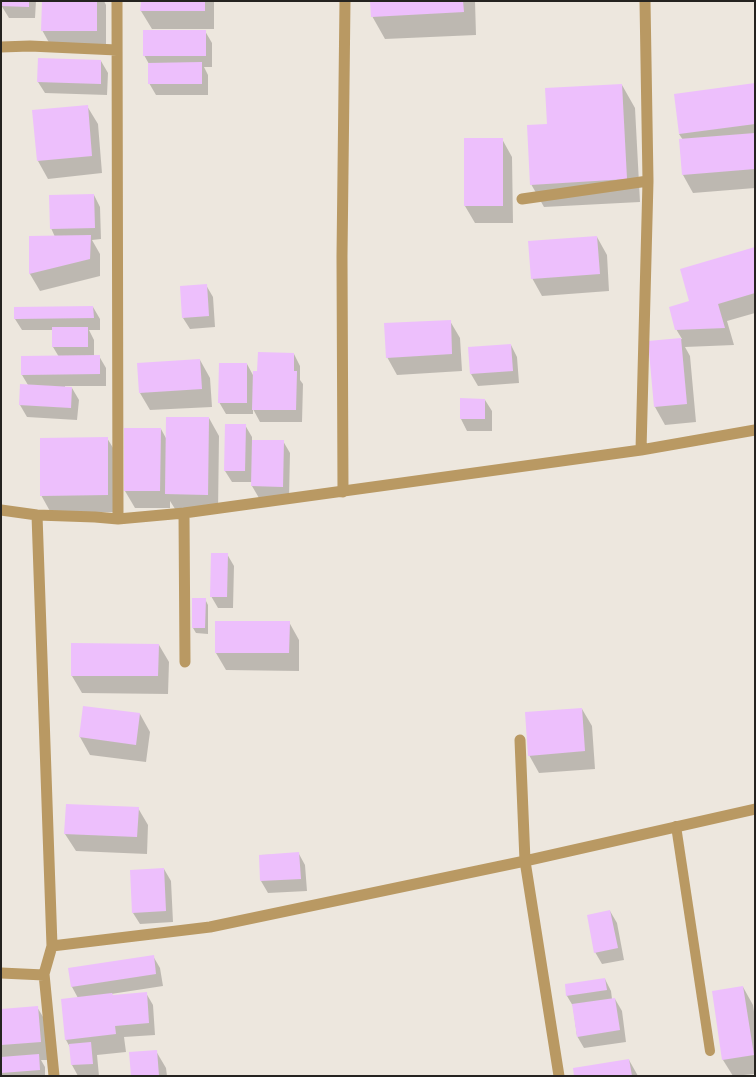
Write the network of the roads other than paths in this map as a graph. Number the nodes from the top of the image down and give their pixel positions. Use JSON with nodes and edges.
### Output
{"nodes":[{"id":1,"x":117,"y":1,"type":"edge"},
{"id":2,"x":345,"y":1,"type":"edge"},
{"id":3,"x":645,"y":1,"type":"edge"},
{"id":4,"x":1,"y":47,"type":"edge"},
{"id":5,"x":117,"y":50,"type":"junction"},
{"id":6,"x":648,"y":180,"type":"junction"},
{"id":7,"x":522,"y":199,"type":"dead end"},
{"id":8,"x":755,"y":430,"type":"edge"},
{"id":9,"x":642,"y":450,"type":"junction"},
{"id":10,"x":343,"y":492,"type":"junction"},
{"id":11,"x":1,"y":510,"type":"edge"},
{"id":12,"x":184,"y":513,"type":"junction"},
{"id":13,"x":37,"y":515,"type":"junction"},
{"id":14,"x":118,"y":520,"type":"junction"},
{"id":15,"x":185,"y":662,"type":"dead end"},
{"id":16,"x":520,"y":740,"type":"dead end"},
{"id":17,"x":755,"y":809,"type":"edge"},
{"id":18,"x":676,"y":826,"type":"junction"},
{"id":19,"x":525,"y":861,"type":"junction"},
{"id":20,"x":52,"y":946,"type":"junction"},
{"id":21,"x":1,"y":972,"type":"edge"},
{"id":22,"x":44,"y":974,"type":"junction"},
{"id":23,"x":710,"y":1051,"type":"dead end"},
{"id":24,"x":54,"y":1076,"type":"edge"},
{"id":25,"x":559,"y":1076,"type":"edge"}],
"edges":[{"from":1,"to":5,"type":"street"},
{"from":2,"to":10,"type":"street"},
{"from":3,"to":6,"type":"street"},
{"from":4,"to":5,"type":"street"},
{"from":5,"to":14,"type":"street"},
{"from":6,"to":7,"type":"street"},
{"from":6,"to":9,"type":"street"},
{"from":8,"to":9,"type":"street"},
{"from":9,"to":10,"type":"street"},
{"from":10,"to":12,"type":"street"},
{"from":11,"to":13,"type":"street"},
{"from":12,"to":14,"type":"street"},
{"from":12,"to":15,"type":"street"},
{"from":13,"to":14,"type":"street"},
{"from":13,"to":20,"type":"street"},
{"from":16,"to":19,"type":"street"},
{"from":17,"to":18,"type":"street"},
{"from":18,"to":19,"type":"street"},
{"from":18,"to":23,"type":"lane"},
{"from":19,"to":20,"type":"street"},
{"from":19,"to":25,"type":"street"},
{"from":20,"to":22,"type":"street"},
{"from":21,"to":22,"type":"street"},
{"from":22,"to":24,"type":"street"}]}
